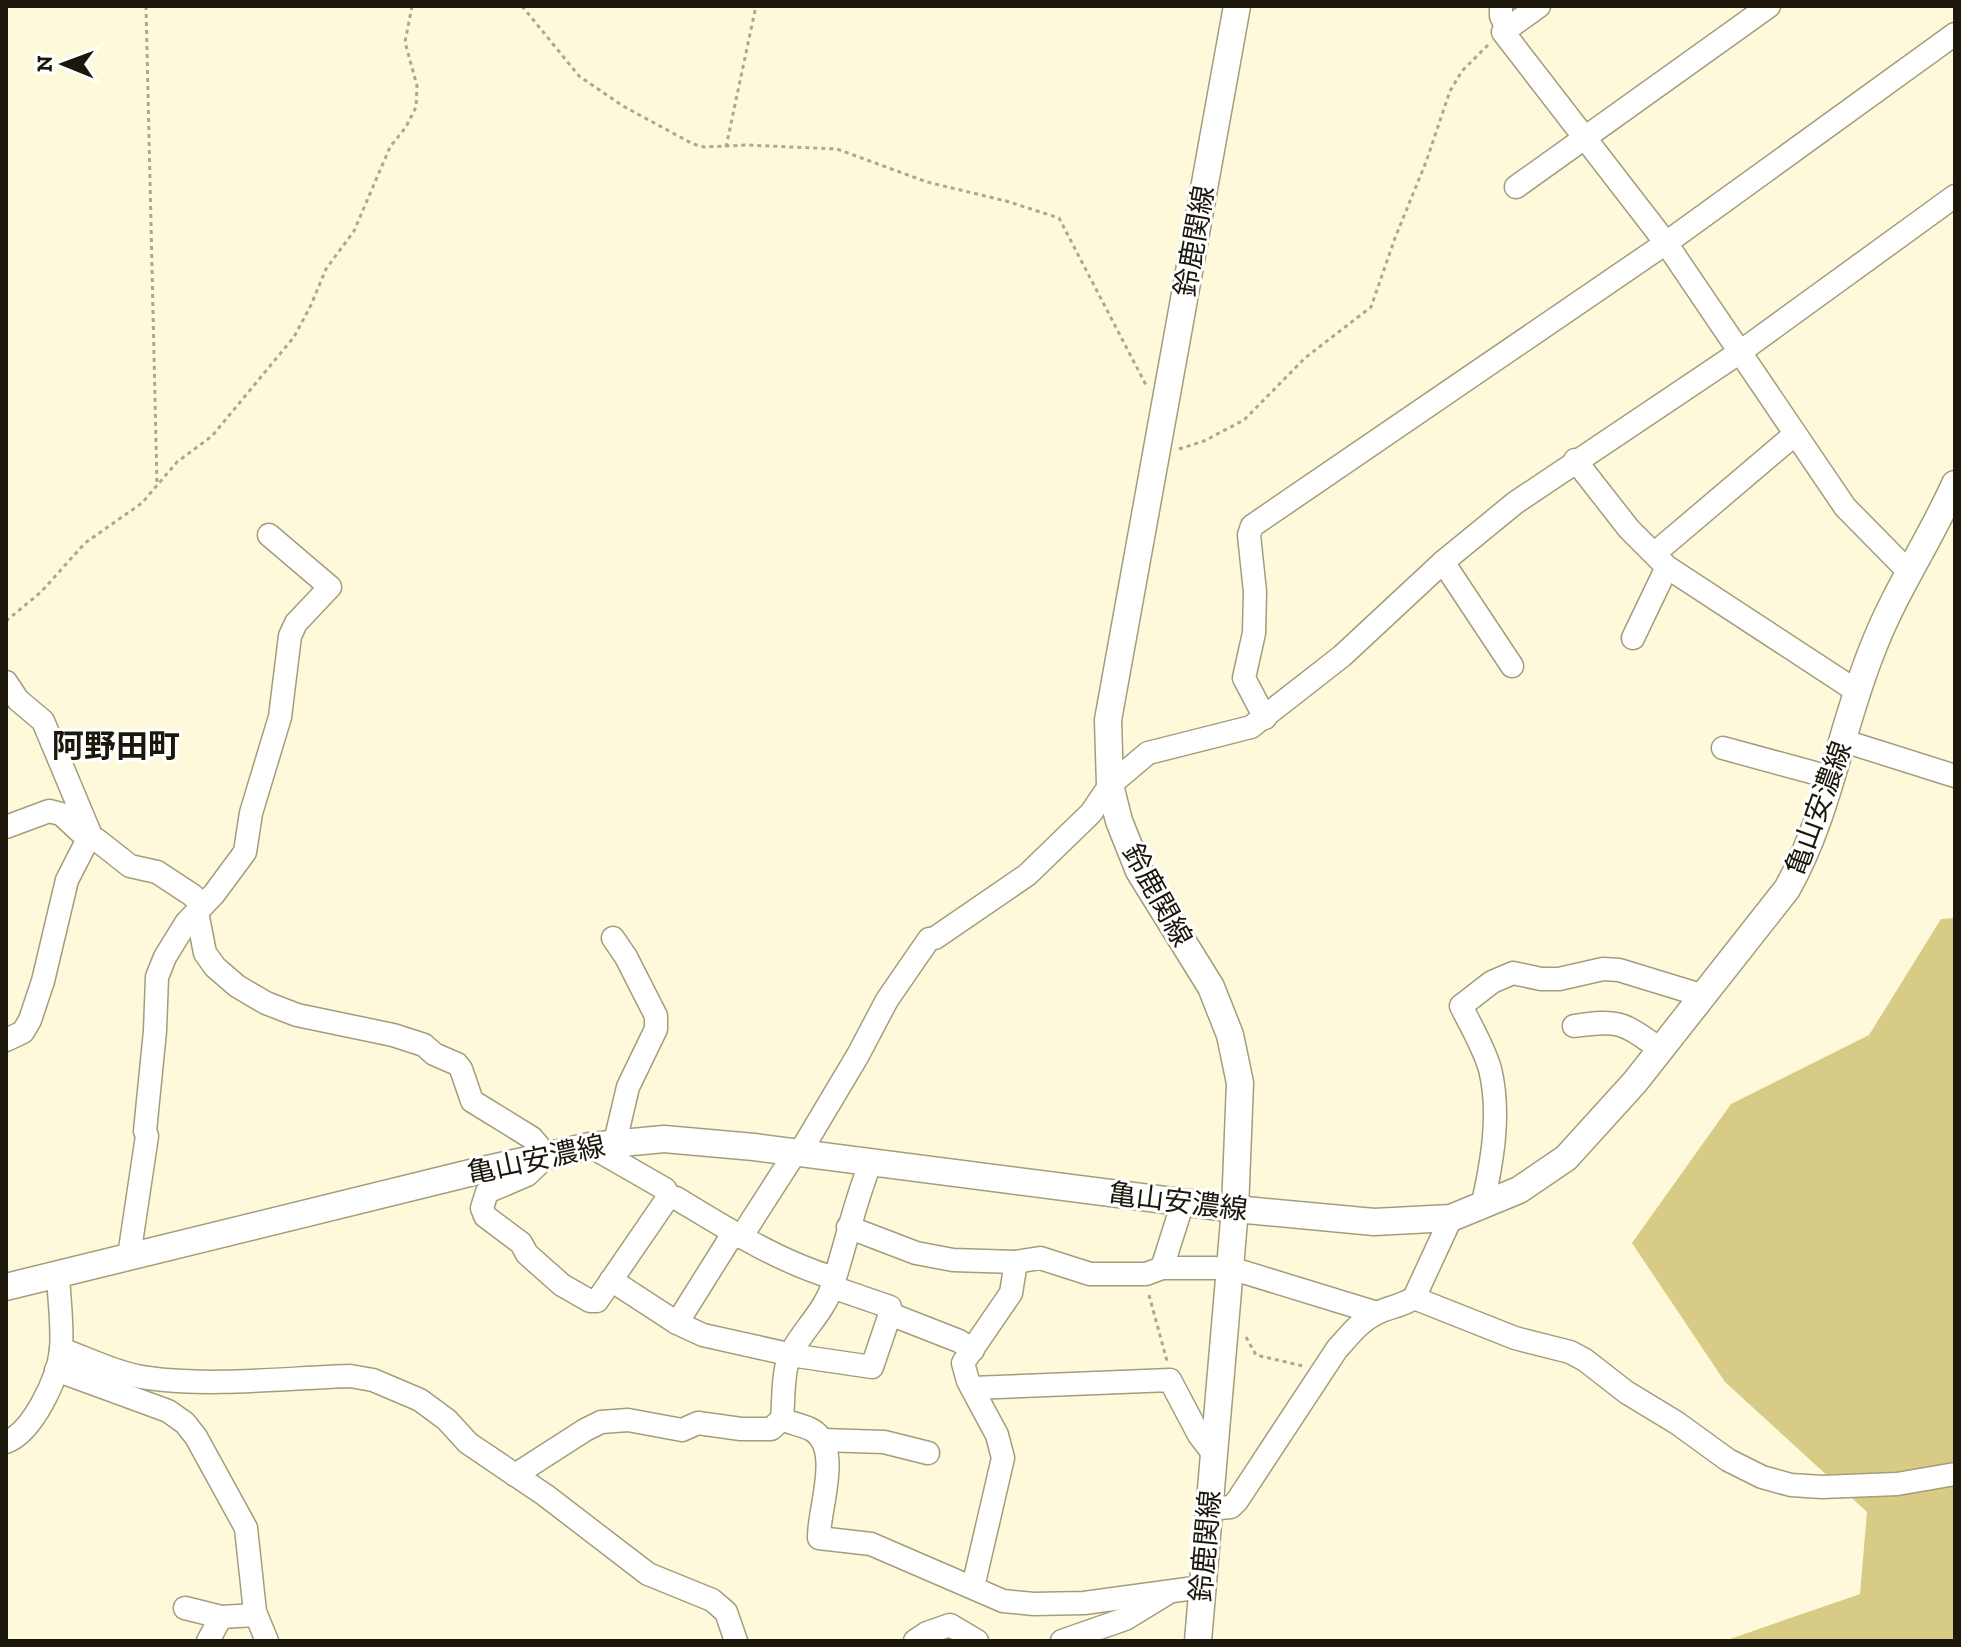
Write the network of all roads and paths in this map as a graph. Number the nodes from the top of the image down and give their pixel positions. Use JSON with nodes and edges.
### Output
{"nodes":[{"id":1,"x":146,"y":6,"type":"edge"},
{"id":2,"x":412,"y":6,"type":"edge"},
{"id":3,"x":522,"y":6,"type":"edge"},
{"id":4,"x":756,"y":6,"type":"edge"},
{"id":5,"x":1237,"y":6,"type":"edge"},
{"id":6,"x":1501,"y":6,"type":"edge"},
{"id":7,"x":1539,"y":6,"type":"edge"},
{"id":8,"x":1769,"y":6,"type":"edge"},
{"id":9,"x":1505,"y":31,"type":"junction"},
{"id":10,"x":1955,"y":34,"type":"edge"},
{"id":11,"x":1586,"y":137,"type":"junction"},
{"id":12,"x":726,"y":147,"type":"junction"},
{"id":13,"x":1516,"y":187,"type":"dead end"},
{"id":14,"x":1955,"y":196,"type":"edge"},
{"id":15,"x":1666,"y":243,"type":"junction"},
{"id":16,"x":1740,"y":352,"type":"junction"},
{"id":17,"x":1165,"y":401,"type":"junction"},
{"id":18,"x":1794,"y":435,"type":"junction"},
{"id":19,"x":1155,"y":452,"type":"junction"},
{"id":20,"x":1575,"y":460,"type":"junction"},
{"id":21,"x":1955,"y":484,"type":"edge"},
{"id":22,"x":157,"y":485,"type":"junction"},
{"id":23,"x":269,"y":535,"type":"dead end"},
{"id":24,"x":1661,"y":560,"type":"junction"},
{"id":25,"x":1443,"y":562,"type":"junction"},
{"id":26,"x":1910,"y":573,"type":"junction"},
{"id":27,"x":6,"y":621,"type":"edge"},
{"id":28,"x":1633,"y":638,"type":"dead end"},
{"id":29,"x":1512,"y":666,"type":"dead end"},
{"id":30,"x":6,"y":682,"type":"edge"},
{"id":31,"x":1858,"y":692,"type":"junction"},
{"id":32,"x":1265,"y":718,"type":"junction"},
{"id":33,"x":1844,"y":741,"type":"junction"},
{"id":34,"x":1723,"y":748,"type":"dead end"},
{"id":35,"x":1955,"y":776,"type":"edge"},
{"id":36,"x":1833,"y":778,"type":"junction"},
{"id":37,"x":1110,"y":785,"type":"junction"},
{"id":38,"x":6,"y":827,"type":"edge"},
{"id":39,"x":90,"y":839,"type":"junction"},
{"id":40,"x":200,"y":909,"type":"junction"},
{"id":41,"x":613,"y":938,"type":"dead end"},
{"id":42,"x":1704,"y":996,"type":"junction"},
{"id":43,"x":1574,"y":1026,"type":"dead end"},
{"id":44,"x":6,"y":1040,"type":"edge"},
{"id":45,"x":1660,"y":1049,"type":"junction"},
{"id":46,"x":602,"y":1144,"type":"junction"},
{"id":47,"x":797,"y":1153,"type":"junction"},
{"id":48,"x":547,"y":1156,"type":"junction"},
{"id":49,"x":871,"y":1162,"type":"junction"},
{"id":50,"x":669,"y":1196,"type":"junction"},
{"id":51,"x":1183,"y":1202,"type":"junction"},
{"id":52,"x":1482,"y":1207,"type":"junction"},
{"id":53,"x":1235,"y":1209,"type":"junction"},
{"id":54,"x":1451,"y":1218,"type":"junction"},
{"id":55,"x":848,"y":1227,"type":"junction"},
{"id":56,"x":739,"y":1236,"type":"junction"},
{"id":57,"x":129,"y":1256,"type":"junction"},
{"id":58,"x":1016,"y":1262,"type":"junction"},
{"id":59,"x":1215,"y":1268,"type":"dead end"},
{"id":60,"x":1154,"y":1271,"type":"junction"},
{"id":61,"x":1240,"y":1271,"type":"dead end"},
{"id":62,"x":58,"y":1275,"type":"junction"},
{"id":63,"x":611,"y":1280,"type":"junction"},
{"id":64,"x":833,"y":1282,"type":"junction"},
{"id":65,"x":6,"y":1287,"type":"edge"},
{"id":66,"x":1414,"y":1298,"type":"junction"},
{"id":67,"x":1377,"y":1313,"type":"junction"},
{"id":68,"x":890,"y":1314,"type":"junction"},
{"id":69,"x":677,"y":1323,"type":"junction"},
{"id":70,"x":1245,"y":1334,"type":"dead end"},
{"id":71,"x":973,"y":1350,"type":"junction"},
{"id":72,"x":790,"y":1354,"type":"junction"},
{"id":73,"x":58,"y":1360,"type":"junction"},
{"id":74,"x":1322,"y":1371,"type":"junction"},
{"id":75,"x":1170,"y":1380,"type":"junction"},
{"id":76,"x":972,"y":1388,"type":"junction"},
{"id":77,"x":782,"y":1419,"type":"junction"},
{"id":78,"x":822,"y":1440,"type":"junction"},
{"id":79,"x":6,"y":1442,"type":"edge"},
{"id":80,"x":928,"y":1453,"type":"dead end"},
{"id":81,"x":1213,"y":1453,"type":"junction"},
{"id":82,"x":1955,"y":1474,"type":"edge"},
{"id":83,"x":515,"y":1475,"type":"junction"},
{"id":84,"x":1208,"y":1509,"type":"junction"},
{"id":85,"x":973,"y":1587,"type":"junction"},
{"id":86,"x":1202,"y":1587,"type":"junction"},
{"id":87,"x":1171,"y":1591,"type":"junction"},
{"id":88,"x":185,"y":1608,"type":"dead end"},
{"id":89,"x":256,"y":1615,"type":"junction"},
{"id":90,"x":221,"y":1617,"type":"junction"},
{"id":91,"x":208,"y":1641,"type":"edge"},
{"id":92,"x":267,"y":1641,"type":"edge"},
{"id":93,"x":736,"y":1641,"type":"edge"},
{"id":94,"x":915,"y":1641,"type":"edge"},
{"id":95,"x":977,"y":1641,"type":"edge"},
{"id":96,"x":1062,"y":1641,"type":"edge"},
{"id":97,"x":1198,"y":1641,"type":"edge"}],
"edges":[{"from":1,"to":22,"type":"path"},
{"from":2,"to":22,"type":"path"},
{"from":3,"to":12,"type":"path"},
{"from":4,"to":12,"type":"path"},
{"from":5,"to":17,"type":"main road","name":"鈴鹿関線"},
{"from":6,"to":9,"type":"street"},
{"from":7,"to":9,"type":"street"},
{"from":8,"to":11,"type":"street"},
{"from":9,"to":11,"type":"street"},
{"from":9,"to":19,"type":"path"},
{"from":10,"to":15,"type":"street"},
{"from":11,"to":13,"type":"street"},
{"from":11,"to":15,"type":"street"},
{"from":12,"to":17,"type":"path"},
{"from":14,"to":16,"type":"street"},
{"from":15,"to":16,"type":"street"},
{"from":15,"to":32,"type":"street"},
{"from":16,"to":18,"type":"street"},
{"from":16,"to":20,"type":"street"},
{"from":17,"to":19,"type":"main road","name":"鈴鹿関線"},
{"from":18,"to":24,"type":"street"},
{"from":18,"to":26,"type":"street"},
{"from":19,"to":37,"type":"main road","name":"鈴鹿関線"},
{"from":20,"to":24,"type":"street"},
{"from":20,"to":25,"type":"street"},
{"from":21,"to":26,"type":"main road","name":"亀山安濃線"},
{"from":22,"to":27,"type":"path"},
{"from":23,"to":40,"type":"street"},
{"from":24,"to":28,"type":"street"},
{"from":24,"to":31,"type":"street"},
{"from":25,"to":29,"type":"street"},
{"from":25,"to":32,"type":"street"},
{"from":26,"to":31,"type":"main road","name":"亀山安濃線"},
{"from":30,"to":39,"type":"street"},
{"from":31,"to":33,"type":"main road","name":"亀山安濃線"},
{"from":32,"to":37,"type":"street"},
{"from":33,"to":35,"type":"street"},
{"from":33,"to":36,"type":"main road","name":"亀山安濃線"},
{"from":34,"to":36,"type":"street"},
{"from":36,"to":42,"type":"main road","name":"亀山安濃線"},
{"from":37,"to":47,"type":"street"},
{"from":37,"to":53,"type":"main road","name":"鈴鹿関線"},
{"from":38,"to":39,"type":"street"},
{"from":39,"to":40,"type":"street"},
{"from":39,"to":44,"type":"street"},
{"from":40,"to":48,"type":"street"},
{"from":40,"to":57,"type":"street"},
{"from":41,"to":46,"type":"street"},
{"from":42,"to":45,"type":"main road","name":"亀山安濃線"},
{"from":42,"to":52,"type":"street"},
{"from":43,"to":45,"type":"street"},
{"from":45,"to":52,"type":"main road","name":"亀山安濃線"},
{"from":46,"to":47,"type":"main road","name":"亀山安濃線"},
{"from":46,"to":48,"type":"main road","name":"亀山安濃線"},
{"from":46,"to":50,"type":"street"},
{"from":47,"to":49,"type":"main road","name":"亀山安濃線"},
{"from":47,"to":56,"type":"street"},
{"from":48,"to":57,"type":"main road","name":"亀山安濃線"},
{"from":48,"to":63,"type":"street"},
{"from":49,"to":51,"type":"main road","name":"亀山安濃線"},
{"from":49,"to":55,"type":"street"},
{"from":50,"to":56,"type":"street"},
{"from":50,"to":63,"type":"street"},
{"from":51,"to":53,"type":"main road","name":"亀山安濃線"},
{"from":51,"to":60,"type":"street"},
{"from":52,"to":54,"type":"main road","name":"亀山安濃線"},
{"from":53,"to":54,"type":"main road","name":"亀山安濃線"},
{"from":53,"to":81,"type":"main road","name":"鈴鹿関線"},
{"from":54,"to":66,"type":"street"},
{"from":55,"to":58,"type":"street"},
{"from":55,"to":64,"type":"street"},
{"from":56,"to":64,"type":"street"},
{"from":56,"to":69,"type":"street"},
{"from":57,"to":62,"type":"main road","name":"亀山安濃線"},
{"from":58,"to":60,"type":"street"},
{"from":58,"to":71,"type":"street"},
{"from":59,"to":60,"type":"street"},
{"from":60,"to":75,"type":"path"},
{"from":61,"to":67,"type":"street"},
{"from":62,"to":65,"type":"main road","name":"亀山安濃線"},
{"from":62,"to":73,"type":"street"},
{"from":63,"to":69,"type":"street"},
{"from":64,"to":68,"type":"street"},
{"from":64,"to":72,"type":"street"},
{"from":66,"to":67,"type":"street"},
{"from":66,"to":82,"type":"street"},
{"from":67,"to":74,"type":"street"},
{"from":68,"to":71,"type":"street"},
{"from":68,"to":72,"type":"street"},
{"from":69,"to":72,"type":"street"},
{"from":70,"to":74,"type":"path"},
{"from":71,"to":76,"type":"street"},
{"from":72,"to":77,"type":"street"},
{"from":73,"to":79,"type":"street"},
{"from":73,"to":83,"type":"street"},
{"from":73,"to":89,"type":"street"},
{"from":74,"to":84,"type":"street"},
{"from":75,"to":76,"type":"street"},
{"from":75,"to":81,"type":"street"},
{"from":76,"to":85,"type":"street"},
{"from":77,"to":78,"type":"street"},
{"from":77,"to":83,"type":"street"},
{"from":78,"to":80,"type":"street"},
{"from":78,"to":85,"type":"street"},
{"from":81,"to":84,"type":"main road","name":"鈴鹿関線"},
{"from":83,"to":93,"type":"street"},
{"from":84,"to":86,"type":"main road","name":"鈴鹿関線"},
{"from":85,"to":87,"type":"street"},
{"from":86,"to":87,"type":"street"},
{"from":86,"to":97,"type":"main road","name":"鈴鹿関線"},
{"from":87,"to":96,"type":"street"},
{"from":88,"to":90,"type":"street"},
{"from":89,"to":90,"type":"street"},
{"from":89,"to":92,"type":"street"},
{"from":90,"to":91,"type":"street"},
{"from":94,"to":95,"type":"street"}]}
